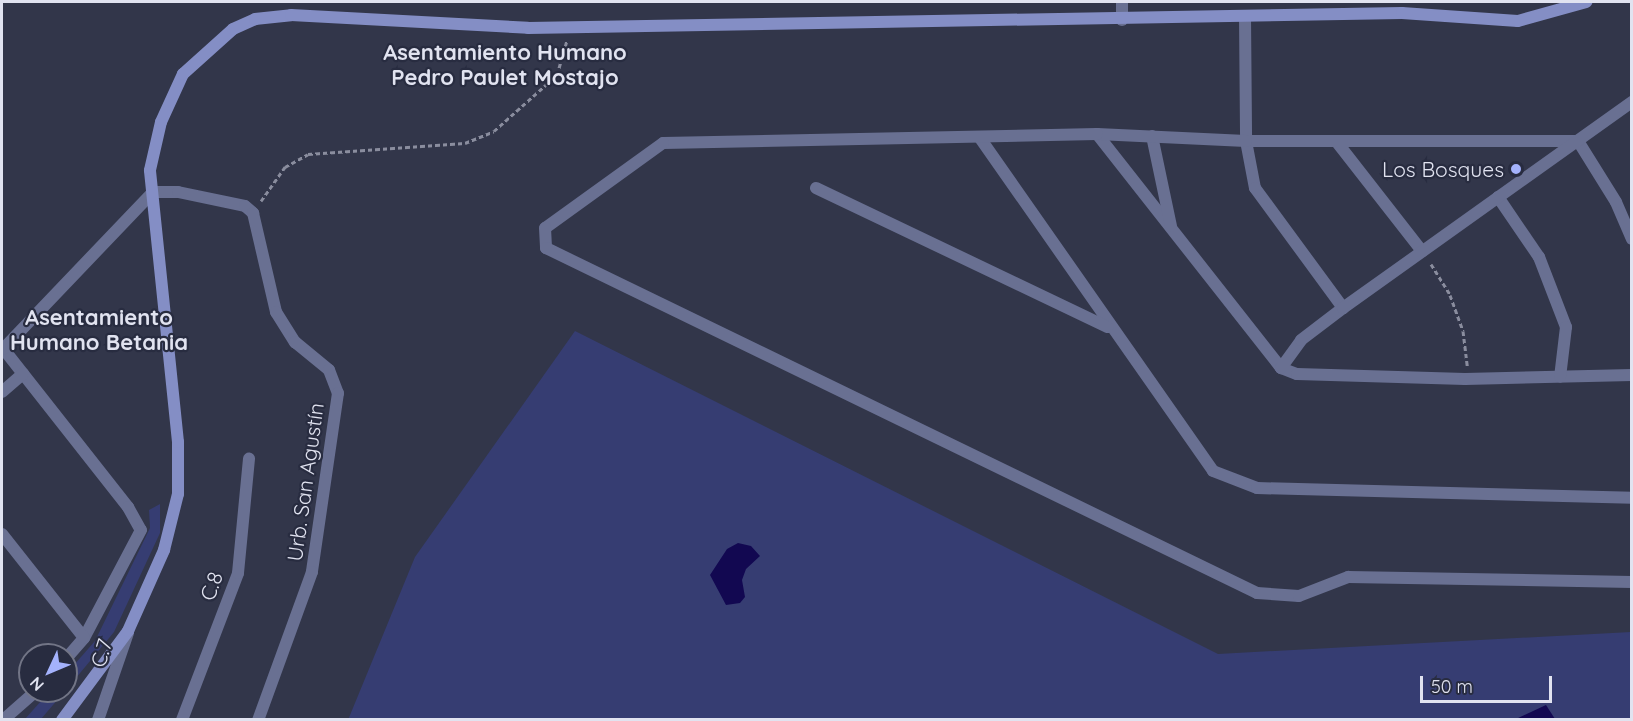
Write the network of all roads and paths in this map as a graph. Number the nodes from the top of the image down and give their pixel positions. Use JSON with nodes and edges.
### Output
{"nodes":[{"id":1,"x":1122,"y":2,"type":"edge"},
{"id":2,"x":1586,"y":2,"type":"edge"},
{"id":3,"x":1245,"y":16,"type":"junction"},
{"id":4,"x":1122,"y":20,"type":"junction"},
{"id":5,"x":571,"y":28,"type":"junction"},
{"id":6,"x":1632,"y":102,"type":"edge"},
{"id":7,"x":1097,"y":134,"type":"junction"},
{"id":8,"x":1152,"y":136,"type":"junction"},
{"id":9,"x":980,"y":138,"type":"junction"},
{"id":10,"x":1246,"y":141,"type":"junction"},
{"id":11,"x":1336,"y":141,"type":"junction"},
{"id":12,"x":1578,"y":141,"type":"junction"},
{"id":13,"x":816,"y":188,"type":"dead end"},
{"id":14,"x":153,"y":192,"type":"junction"},
{"id":15,"x":1498,"y":197,"type":"junction"},
{"id":16,"x":253,"y":213,"type":"junction"},
{"id":17,"x":1172,"y":230,"type":"junction"},
{"id":18,"x":1632,"y":239,"type":"edge"},
{"id":19,"x":1422,"y":251,"type":"junction"},
{"id":20,"x":1343,"y":308,"type":"junction"},
{"id":21,"x":1109,"y":327,"type":"junction"},
{"id":22,"x":2,"y":348,"type":"edge"},
{"id":23,"x":1281,"y":368,"type":"junction"},
{"id":24,"x":23,"y":374,"type":"junction"},
{"id":25,"x":1632,"y":375,"type":"edge"},
{"id":26,"x":1560,"y":377,"type":"junction"},
{"id":27,"x":1465,"y":379,"type":"junction"},
{"id":28,"x":2,"y":392,"type":"edge"},
{"id":29,"x":249,"y":459,"type":"dead end"},
{"id":30,"x":1632,"y":498,"type":"edge"},
{"id":31,"x":2,"y":537,"type":"edge"},
{"id":32,"x":1632,"y":582,"type":"edge"},
{"id":33,"x":128,"y":631,"type":"junction"},
{"id":34,"x":84,"y":638,"type":"junction"},
{"id":35,"x":78,"y":645,"type":"edge"},
{"id":36,"x":22,"y":703,"type":"edge"},
{"id":37,"x":3,"y":720,"type":"edge"},
{"id":38,"x":62,"y":720,"type":"edge"},
{"id":39,"x":98,"y":720,"type":"edge"},
{"id":40,"x":182,"y":720,"type":"edge"},
{"id":41,"x":258,"y":720,"type":"edge"}],
"edges":[{"from":1,"to":4,"type":"street"},
{"from":2,"to":3,"type":"street"},
{"from":3,"to":4,"type":"street"},
{"from":3,"to":10,"type":"street"},
{"from":4,"to":5,"type":"street"},
{"from":5,"to":14,"type":"street"},
{"from":5,"to":16,"type":"path"},
{"from":6,"to":12,"type":"street"},
{"from":7,"to":8,"type":"street"},
{"from":7,"to":9,"type":"street"},
{"from":7,"to":17,"type":"street"},
{"from":8,"to":10,"type":"street"},
{"from":8,"to":17,"type":"street"},
{"from":9,"to":21,"type":"street"},
{"from":9,"to":32,"type":"street"},
{"from":10,"to":11,"type":"street"},
{"from":10,"to":20,"type":"street"},
{"from":11,"to":12,"type":"street"},
{"from":11,"to":19,"type":"street"},
{"from":12,"to":15,"type":"street"},
{"from":12,"to":18,"type":"street"},
{"from":13,"to":21,"type":"street"},
{"from":14,"to":16,"type":"street"},
{"from":14,"to":22,"type":"street"},
{"from":14,"to":33,"type":"street"},
{"from":15,"to":19,"type":"street"},
{"from":15,"to":26,"type":"street"},
{"from":16,"to":41,"type":"street","name":"Urb. San Agustín"},
{"from":17,"to":23,"type":"street"},
{"from":19,"to":20,"type":"street"},
{"from":19,"to":27,"type":"path"},
{"from":20,"to":23,"type":"street"},
{"from":21,"to":30,"type":"street"},
{"from":22,"to":24,"type":"street"},
{"from":23,"to":27,"type":"street"},
{"from":24,"to":28,"type":"street"},
{"from":24,"to":34,"type":"street"},
{"from":25,"to":26,"type":"street"},
{"from":26,"to":27,"type":"street"},
{"from":29,"to":40,"type":"street","name":"C.8"},
{"from":31,"to":34,"type":"street"},
{"from":33,"to":38,"type":"street"},
{"from":33,"to":39,"type":"street","name":"C.7"},
{"from":34,"to":35,"type":"street"},
{"from":36,"to":37,"type":"street"}]}
